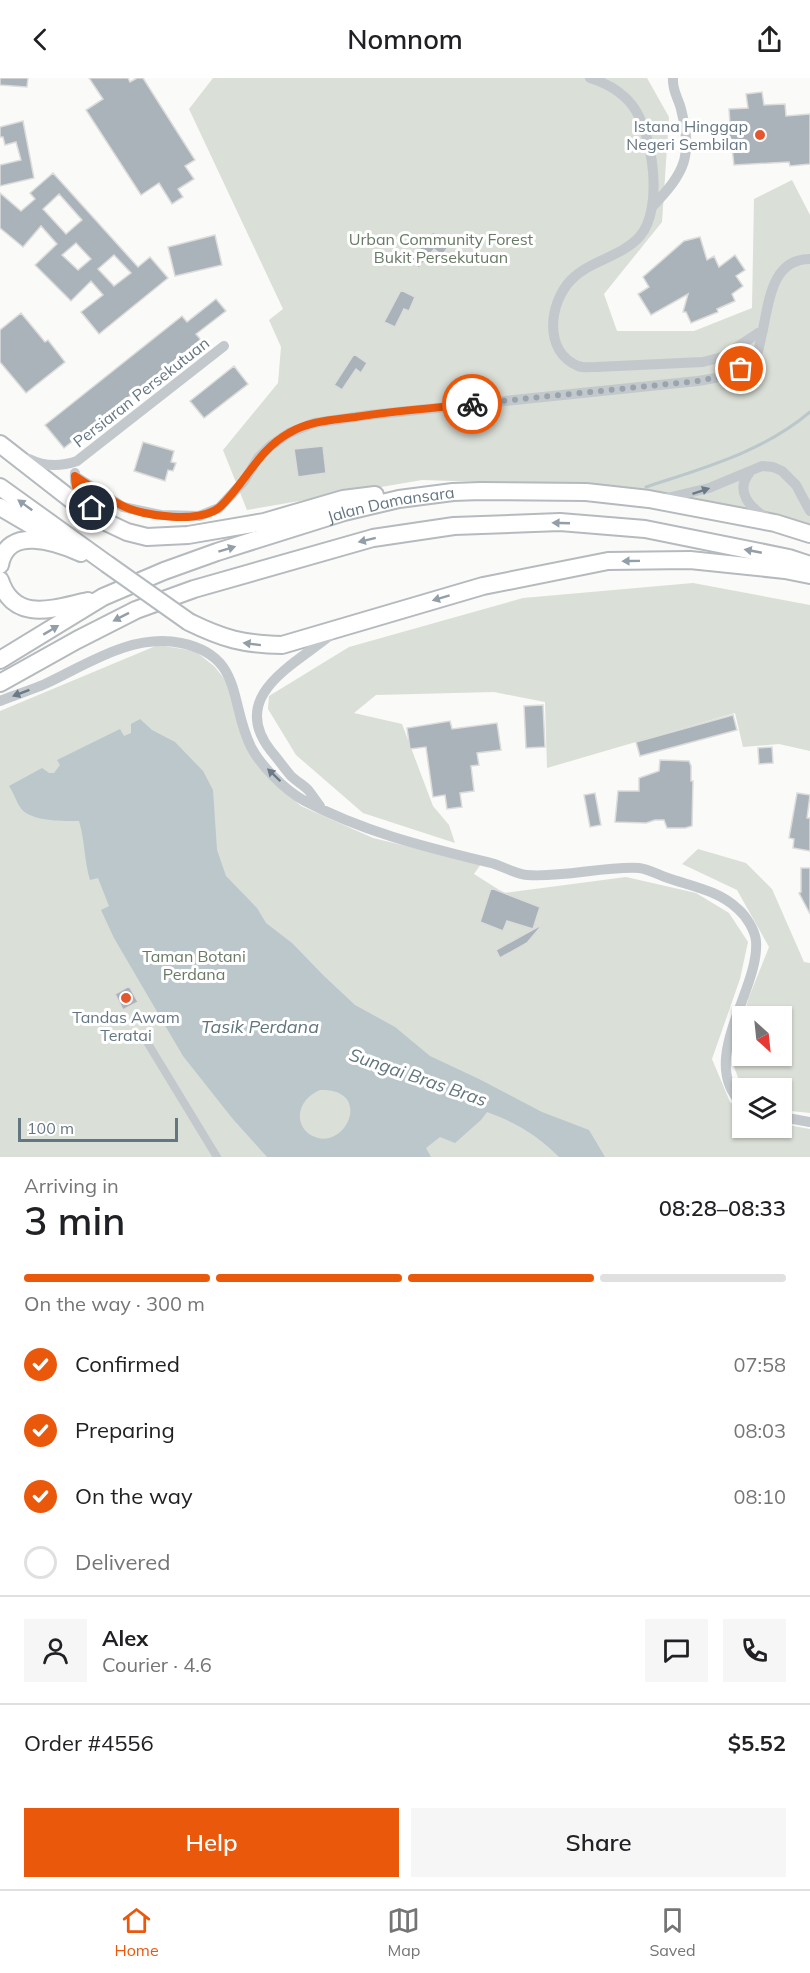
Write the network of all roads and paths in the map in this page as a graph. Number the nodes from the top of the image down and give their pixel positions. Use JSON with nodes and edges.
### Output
{"nodes":[{"id":1,"x":590,"y":78,"type":"edge"},
{"id":2,"x":673,"y":78,"type":"edge"},
{"id":3,"x":652,"y":207,"type":"junction"},
{"id":4,"x":810,"y":259,"type":"edge"},
{"id":5,"x":763,"y":330,"type":"junction"},
{"id":6,"x":224,"y":346,"type":"dead end"},
{"id":7,"x":4,"y":447,"type":"edge"},
{"id":8,"x":77,"y":461,"type":"junction"},
{"id":9,"x":750,"y":472,"type":"junction"},
{"id":10,"x":75,"y":476,"type":"junction"},
{"id":11,"x":0,"y":487,"type":"edge"},
{"id":12,"x":453,"y":492,"type":"junction"},
{"id":13,"x":649,"y":499,"type":"junction"},
{"id":14,"x":0,"y":507,"type":"edge"},
{"id":15,"x":810,"y":511,"type":"edge"},
{"id":16,"x":775,"y":523,"type":"junction"},
{"id":17,"x":112,"y":525,"type":"junction"},
{"id":18,"x":810,"y":534,"type":"edge"},
{"id":19,"x":66,"y":546,"type":"junction"},
{"id":20,"x":106,"y":564,"type":"junction"},
{"id":21,"x":732,"y":564,"type":"junction"},
{"id":22,"x":0,"y":565,"type":"edge"},
{"id":23,"x":810,"y":565,"type":"edge"},
{"id":24,"x":810,"y":575,"type":"edge"},
{"id":25,"x":0,"y":580,"type":"edge"},
{"id":26,"x":810,"y":587,"type":"edge"},
{"id":27,"x":104,"y":597,"type":"junction"},
{"id":28,"x":337,"y":630,"type":"junction"},
{"id":29,"x":0,"y":660,"type":"edge"},
{"id":30,"x":0,"y":683,"type":"edge"},
{"id":31,"x":0,"y":701,"type":"edge"},
{"id":32,"x":321,"y":808,"type":"junction"},
{"id":33,"x":144,"y":1037,"type":"dead end"},
{"id":34,"x":732,"y":1092,"type":"edge"},
{"id":35,"x":792,"y":1119,"type":"edge"},
{"id":36,"x":810,"y":1122,"type":"edge"},
{"id":37,"x":217,"y":1157,"type":"edge"}],
"edges":[{"from":1,"to":3,"type":"street"},
{"from":2,"to":3,"type":"street"},
{"from":3,"to":5,"type":"street"},
{"from":4,"to":5,"type":"street"},
{"from":5,"to":10,"type":"street"},
{"from":6,"to":8,"type":"street","name":"Persiaran Persekutuan"},
{"from":7,"to":8,"type":"street"},
{"from":7,"to":17,"type":"main road"},
{"from":8,"to":10,"type":"street"},
{"from":13,"to":9,"type":"street","one_way":true},
{"from":9,"to":15,"type":"street"},
{"from":9,"to":16,"type":"street"},
{"from":10,"to":17,"type":"street"},
{"from":20,"to":11,"type":"main road","one_way":true},
{"from":12,"to":13,"type":"main road","name":"Jalan Damansara"},
{"from":12,"to":17,"type":"main road"},
{"from":27,"to":12,"type":"main road","name":"Jalan Damansara","one_way":true},
{"from":13,"to":16,"type":"main road","name":"Jalan Damansara"},
{"from":14,"to":19,"type":"main road"},
{"from":16,"to":18,"type":"main road","name":"Jalan Damansara"},
{"from":19,"to":20,"type":"main road"},
{"from":19,"to":22,"type":"main road"},
{"from":28,"to":20,"type":"main road","one_way":true,"bridge":true},
{"from":21,"to":24,"type":"main road"},
{"from":21,"to":26,"type":"main road"},
{"from":21,"to":28,"type":"main road","one_way":true},
{"from":23,"to":30,"type":"main road","name":"Jalan Damansara","one_way":true},
{"from":25,"to":27,"type":"main road"},
{"from":29,"to":27,"type":"main road","name":"Jalan Damansara","one_way":true},
{"from":28,"to":32,"type":"street"},
{"from":32,"to":31,"type":"street","one_way":true},
{"from":32,"to":34,"type":"street"},
{"from":33,"to":37,"type":"street"},
{"from":35,"to":36,"type":"street"}]}
